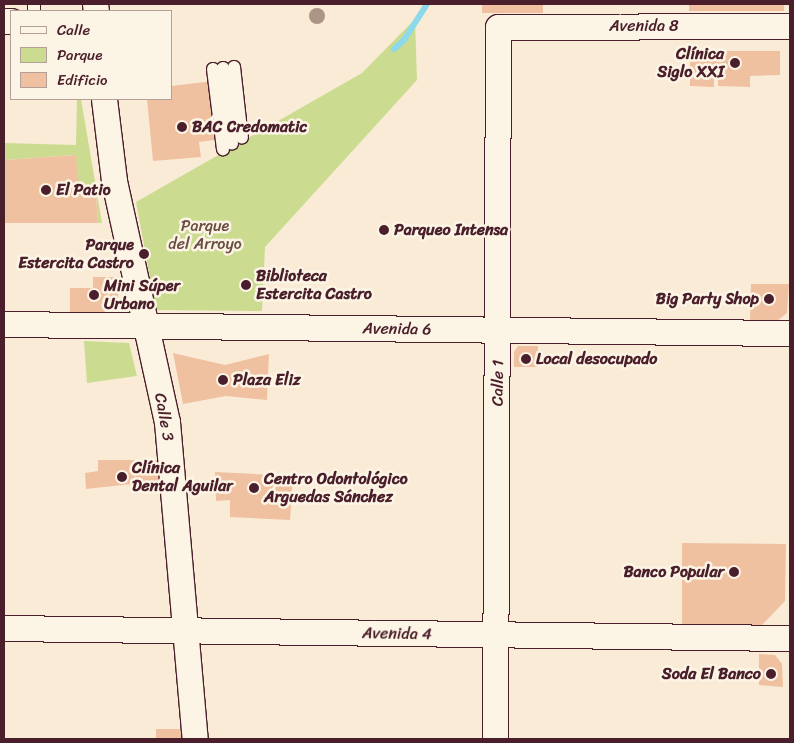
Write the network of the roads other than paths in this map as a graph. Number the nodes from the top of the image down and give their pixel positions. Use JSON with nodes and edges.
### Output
{"nodes":[{"id":1,"x":498,"y":26,"type":"joint"},
{"id":2,"x":790,"y":26,"type":"edge"},
{"id":3,"x":223,"y":68,"type":"joint"},
{"id":4,"x":104,"y":100,"type":"edge"},
{"id":5,"x":4,"y":324,"type":"edge"},
{"id":6,"x":145,"y":326,"type":"junction"},
{"id":7,"x":498,"y":330,"type":"junction"},
{"id":8,"x":790,"y":333,"type":"edge"},
{"id":9,"x":4,"y":628,"type":"edge"},
{"id":10,"x":186,"y":630,"type":"junction"},
{"id":11,"x":495,"y":635,"type":"junction"},
{"id":12,"x":790,"y":638,"type":"edge"},
{"id":13,"x":195,"y":739,"type":"edge"},
{"id":14,"x":494,"y":739,"type":"edge"}],
"edges":[{"from":1,"to":2,"type":"street","name":"Avenida 8"},
{"from":1,"to":7,"type":"street","name":"Calle 1"},
{"from":3,"to":3,"type":"lane"},
{"from":4,"to":6,"type":"street","name":"Calle 3"},
{"from":5,"to":6,"type":"street","name":"Avenida 6"},
{"from":6,"to":7,"type":"street","name":"Avenida 6"},
{"from":6,"to":10,"type":"street","name":"Calle 3"},
{"from":7,"to":8,"type":"street","name":"Avenida 6"},
{"from":7,"to":11,"type":"street","name":"Calle 1"},
{"from":9,"to":10,"type":"street","name":"Avenida 4"},
{"from":10,"to":11,"type":"street","name":"Avenida 4"},
{"from":10,"to":13,"type":"street","name":"Calle 3"},
{"from":11,"to":12,"type":"street","name":"Avenida 4"},
{"from":11,"to":14,"type":"street","name":"Calle 1"}]}
